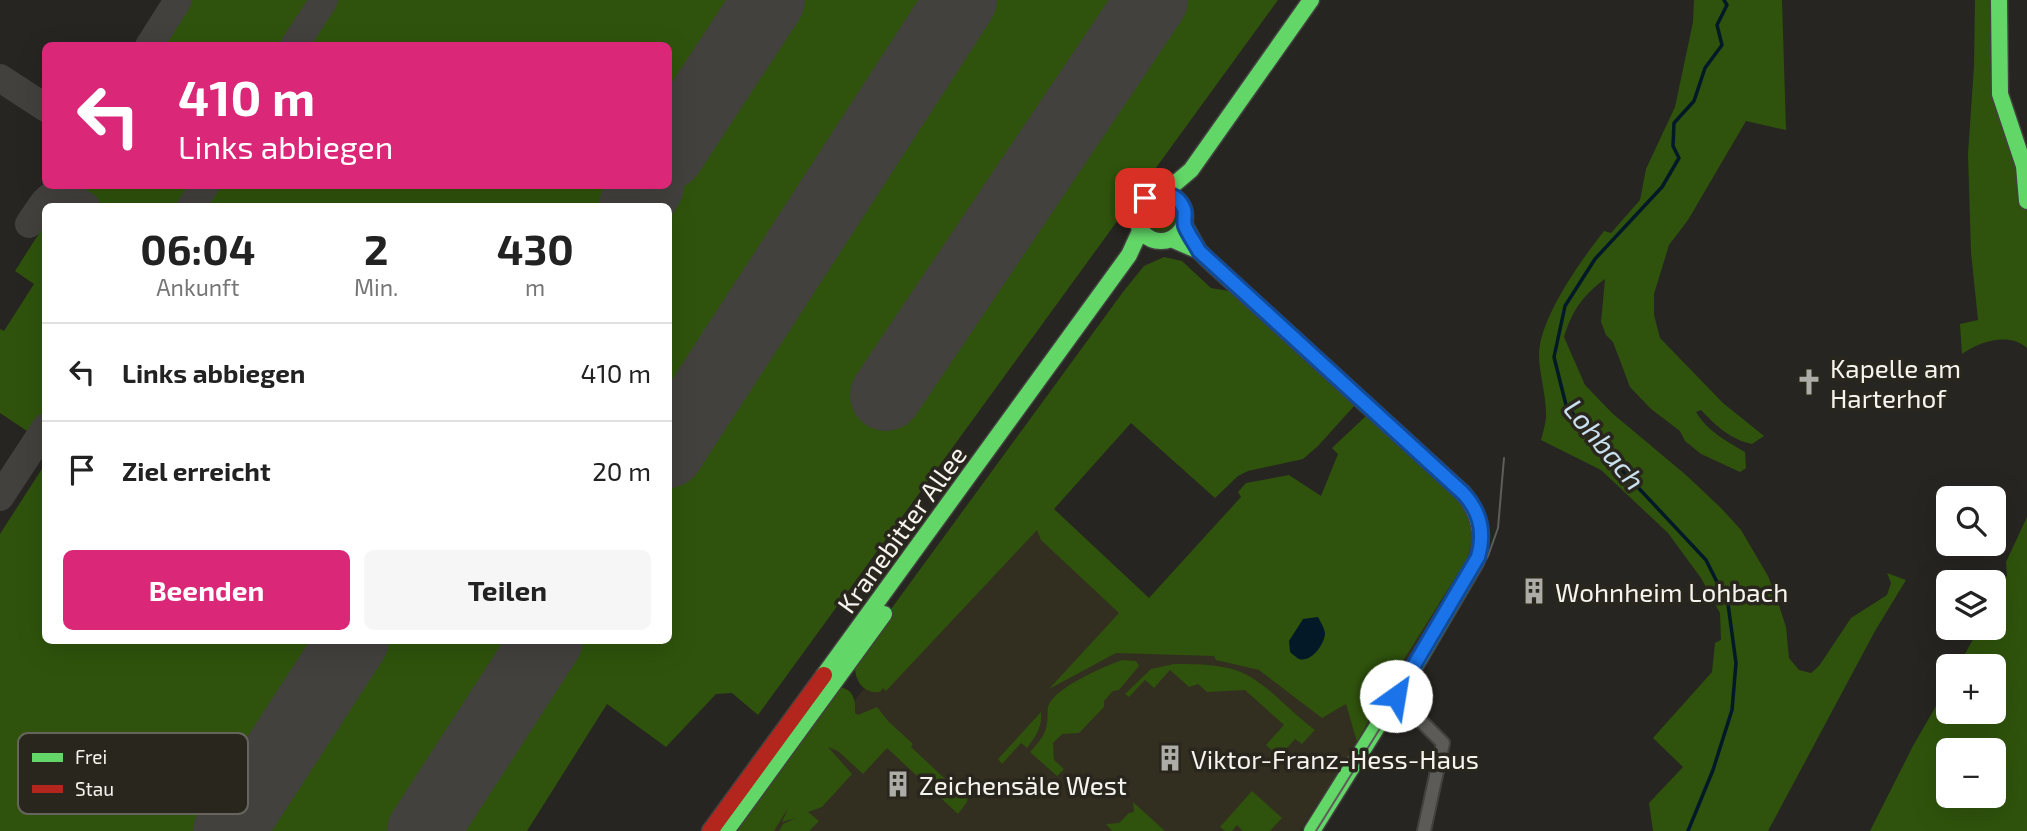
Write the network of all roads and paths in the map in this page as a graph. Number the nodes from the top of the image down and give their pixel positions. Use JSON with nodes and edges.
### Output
{"nodes":[{"id":1,"x":1311,"y":0,"type":"edge"},
{"id":2,"x":1999,"y":0,"type":"edge"},
{"id":3,"x":2026,"y":163,"type":"edge"},
{"id":4,"x":1191,"y":170,"type":"junction"},
{"id":5,"x":1164,"y":193,"type":"junction"},
{"id":6,"x":2027,"y":201,"type":"edge"},
{"id":7,"x":1181,"y":204,"type":"junction"},
{"id":8,"x":1184,"y":224,"type":"junction"},
{"id":9,"x":1147,"y":236,"type":"junction"},
{"id":10,"x":1171,"y":239,"type":"junction"},
{"id":11,"x":1199,"y":251,"type":"junction"},
{"id":12,"x":884,"y":614,"type":"dead end"},
{"id":13,"x":1396,"y":696,"type":"junction"},
{"id":14,"x":710,"y":831,"type":"edge"},
{"id":15,"x":726,"y":831,"type":"edge"},
{"id":16,"x":1312,"y":831,"type":"edge"},
{"id":17,"x":1424,"y":831,"type":"edge"}],
"edges":[{"from":1,"to":4,"type":"street"},
{"from":2,"to":3,"type":"street"},
{"from":3,"to":6,"type":"street"},
{"from":4,"to":5,"type":"street"},
{"from":4,"to":7,"type":"street"},
{"from":5,"to":7,"type":"street"},
{"from":5,"to":9,"type":"street"},
{"from":7,"to":8,"type":"street"},
{"from":8,"to":10,"type":"street"},
{"from":8,"to":11,"type":"street"},
{"from":9,"to":10,"type":"street"},
{"from":9,"to":14,"type":"street","name":"Kranebitter Allee"},
{"from":10,"to":11,"type":"street"},
{"from":11,"to":13,"type":"street"},
{"from":12,"to":15,"type":"street","name":"Kranebitter Allee"},
{"from":13,"to":16,"type":"street"},
{"from":13,"to":17,"type":"street"}]}
